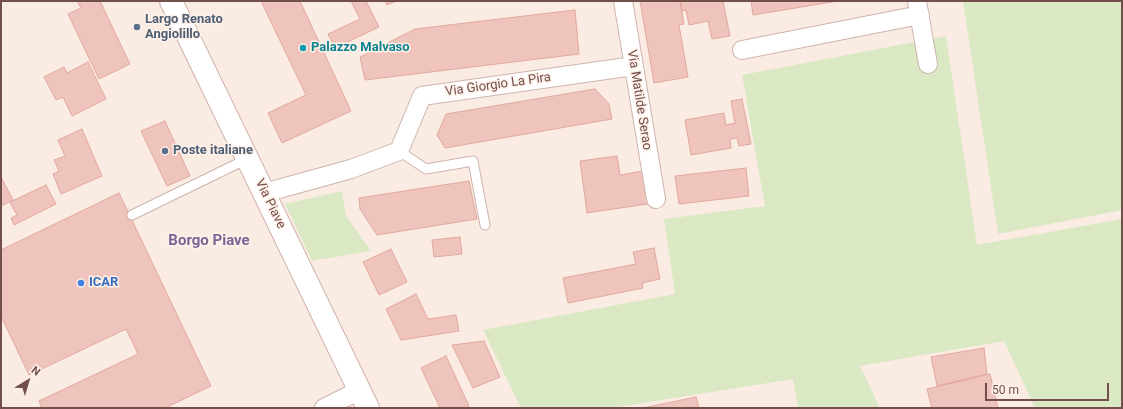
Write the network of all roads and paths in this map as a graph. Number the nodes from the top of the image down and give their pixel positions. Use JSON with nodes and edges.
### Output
{"nodes":[{"id":1,"x":170,"y":1,"type":"edge"},
{"id":2,"x":623,"y":1,"type":"edge"},
{"id":3,"x":919,"y":8,"type":"edge"},
{"id":4,"x":742,"y":50,"type":"dead end"},
{"id":5,"x":928,"y":64,"type":"dead end"},
{"id":6,"x":634,"y":66,"type":"junction"},
{"id":7,"x":399,"y":151,"type":"junction"},
{"id":8,"x":248,"y":159,"type":"junction"},
{"id":9,"x":264,"y":193,"type":"junction"},
{"id":10,"x":656,"y":199,"type":"dead end"},
{"id":11,"x":132,"y":215,"type":"dead end"},
{"id":12,"x":485,"y":225,"type":"dead end"},
{"id":13,"x":364,"y":399,"type":"edge"},
{"id":14,"x":324,"y":408,"type":"edge"}],
"edges":[{"from":1,"to":8,"type":"main road","name":"Via Piave"},
{"from":2,"to":6,"type":"street","name":"Via Matilde Serao"},
{"from":3,"to":4,"type":"street"},
{"from":3,"to":5,"type":"street"},
{"from":6,"to":7,"type":"street","name":"Via Giorgio La Pira"},
{"from":6,"to":10,"type":"street","name":"Via Matilde Serao"},
{"from":7,"to":9,"type":"street"},
{"from":7,"to":12,"type":"lane"},
{"from":8,"to":9,"type":"main road","name":"Via Piave"},
{"from":8,"to":11,"type":"lane"},
{"from":9,"to":13,"type":"main road","name":"Via Piave"},
{"from":13,"to":14,"type":"street"}]}
